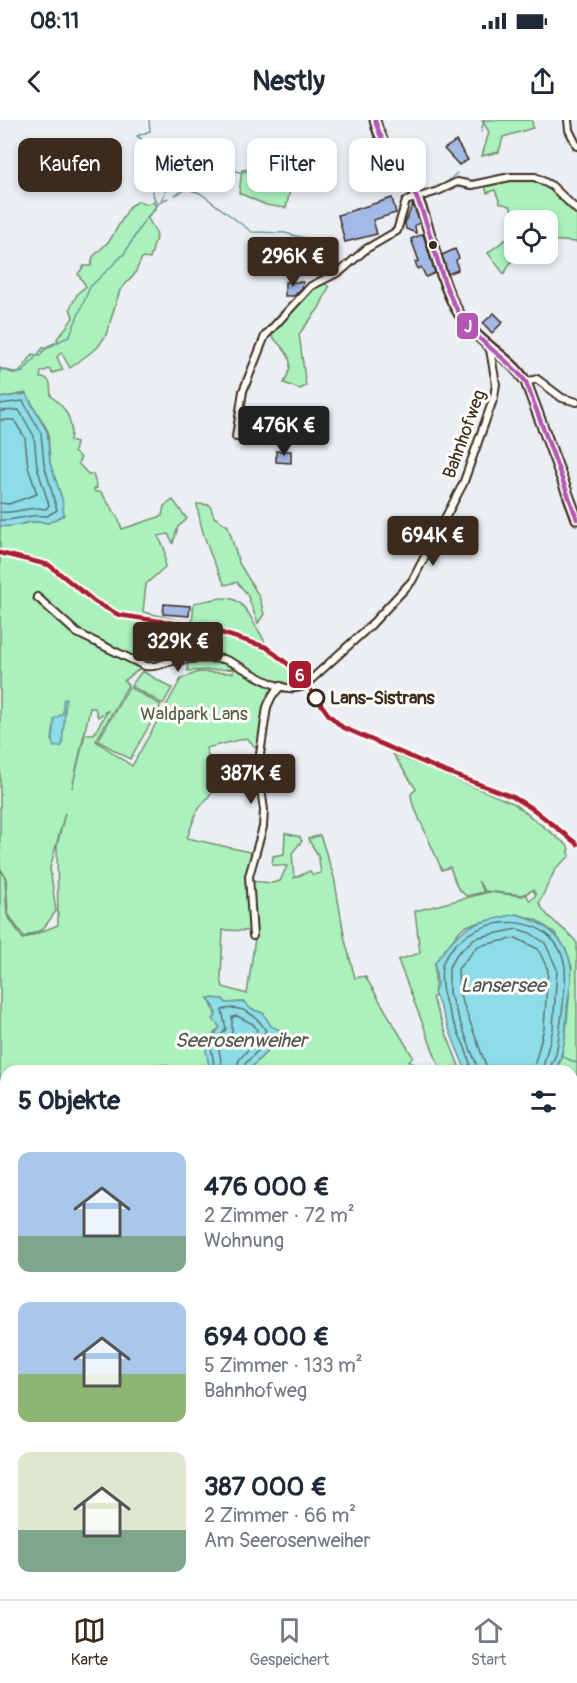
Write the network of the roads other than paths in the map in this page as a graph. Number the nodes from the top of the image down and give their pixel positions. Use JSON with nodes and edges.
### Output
{"nodes":[{"id":1,"x":375,"y":120,"type":"edge"},
{"id":2,"x":568,"y":120,"type":"edge"},
{"id":3,"x":577,"y":146,"type":"edge"},
{"id":4,"x":417,"y":196,"type":"junction"},
{"id":5,"x":577,"y":210,"type":"edge"},
{"id":6,"x":489,"y":343,"type":"junction"},
{"id":7,"x":526,"y":382,"type":"junction"},
{"id":8,"x":577,"y":402,"type":"edge"},
{"id":9,"x":236,"y":437,"type":"dead end"},
{"id":10,"x":577,"y":519,"type":"edge"},
{"id":11,"x":37,"y":597,"type":"dead end"},
{"id":12,"x":281,"y":686,"type":"junction"},
{"id":13,"x":254,"y":936,"type":"dead end"}],
"edges":[{"from":1,"to":4,"type":"main road"},
{"from":2,"to":3,"type":"street"},
{"from":4,"to":5,"type":"street"},
{"from":4,"to":6,"type":"main road"},
{"from":4,"to":9,"type":"street"},
{"from":6,"to":7,"type":"main road"},
{"from":6,"to":12,"type":"street","name":"Bahnhofweg"},
{"from":7,"to":8,"type":"street"},
{"from":7,"to":10,"type":"main road"},
{"from":11,"to":12,"type":"street"},
{"from":12,"to":13,"type":"street"}]}
